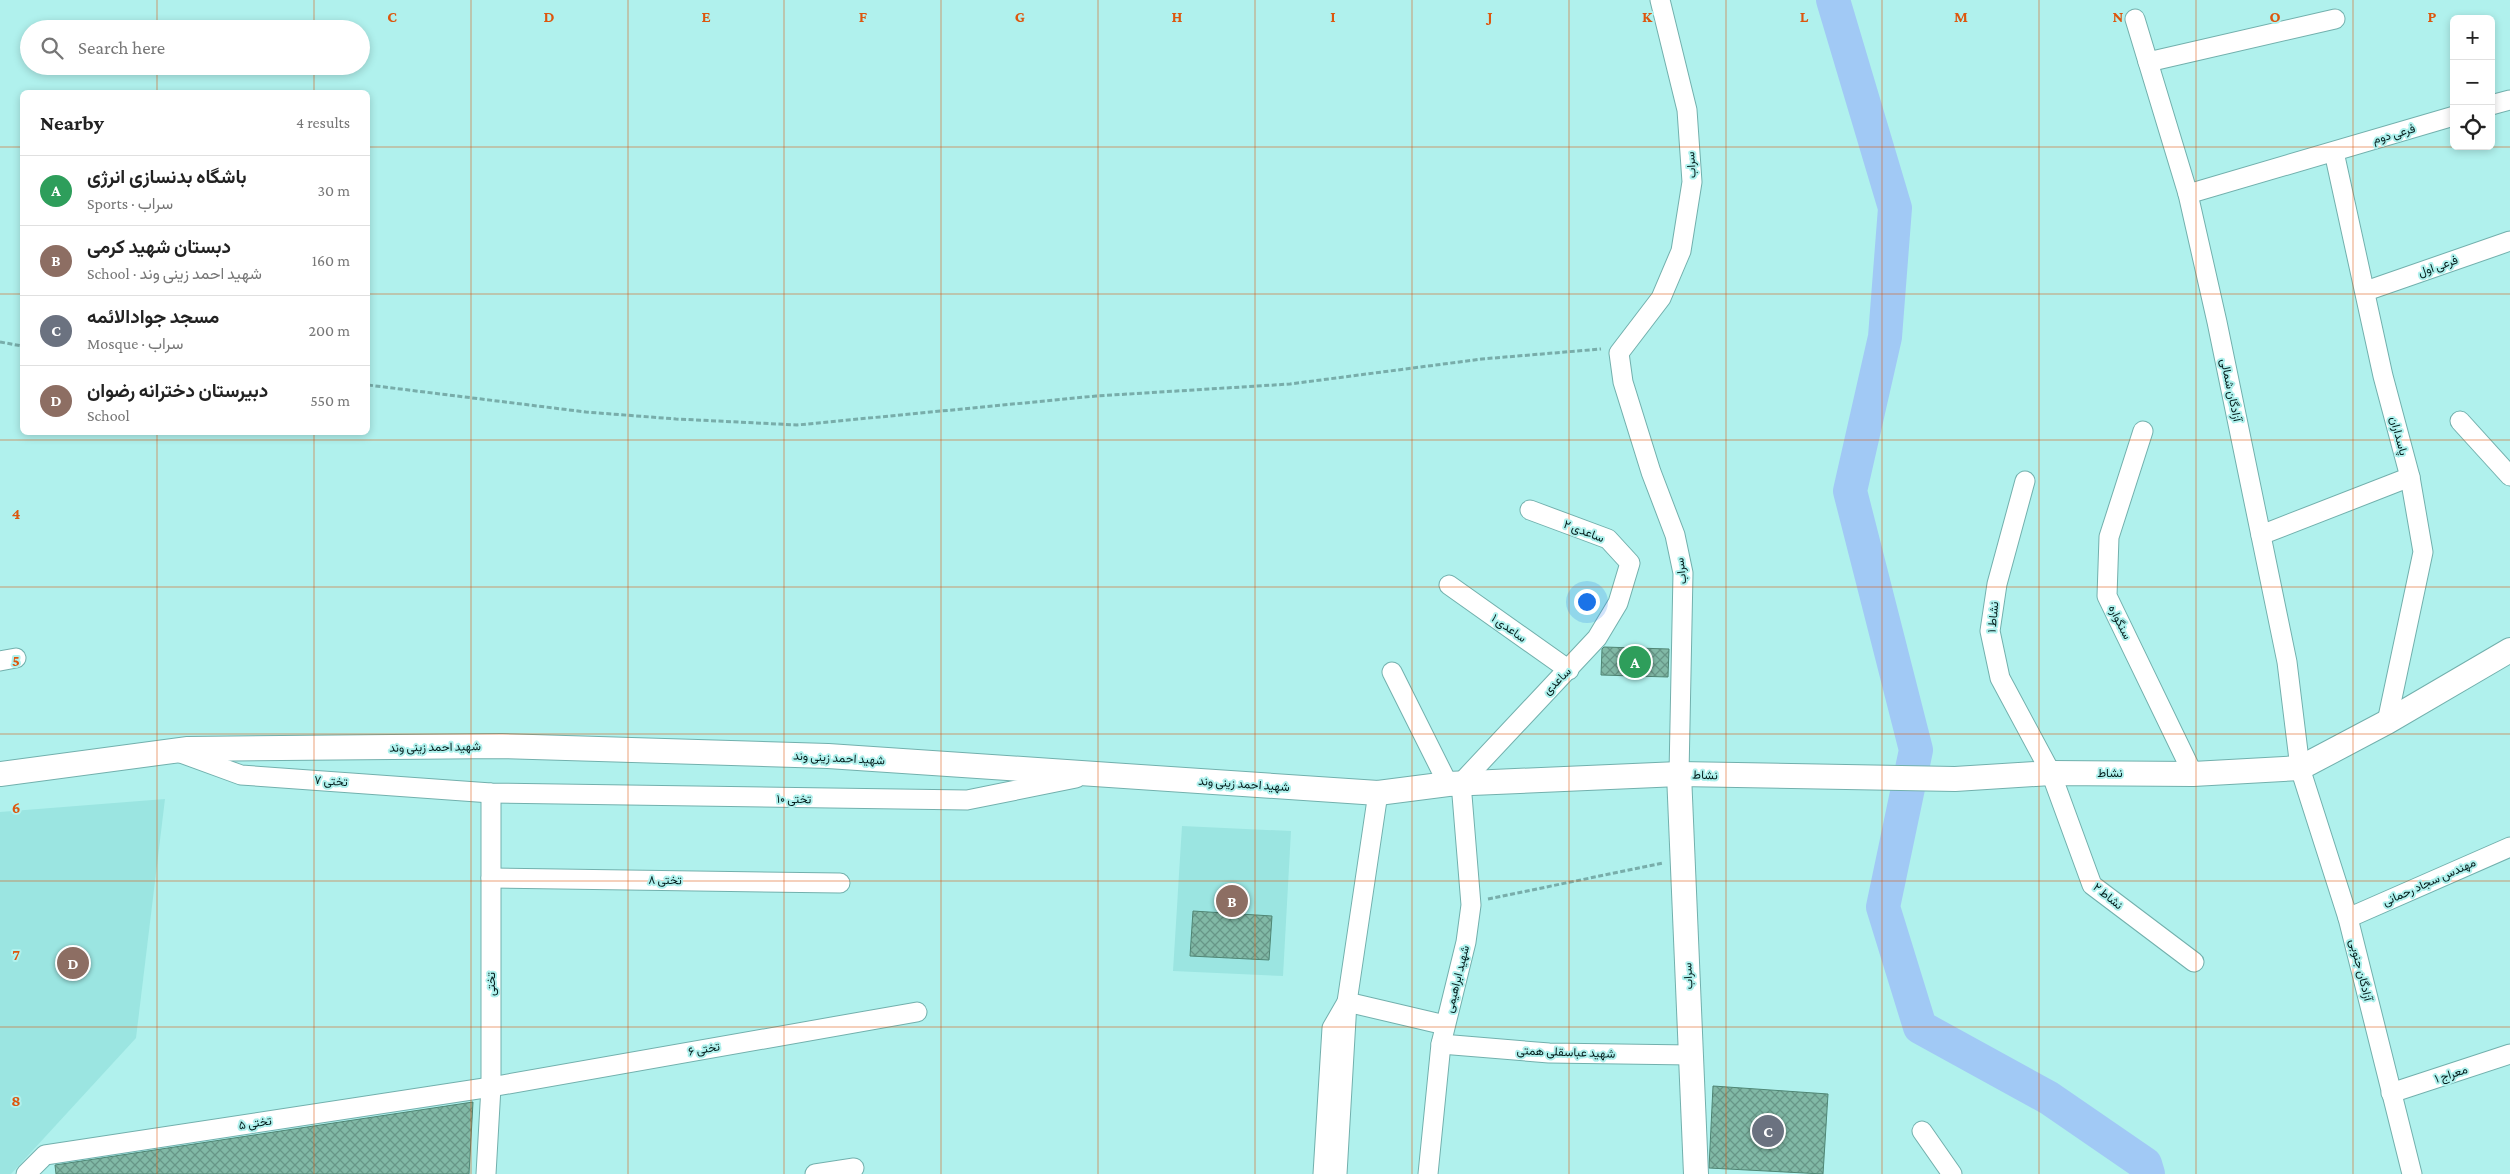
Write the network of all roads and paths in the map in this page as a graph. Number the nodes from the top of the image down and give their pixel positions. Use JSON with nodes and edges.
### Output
{"nodes":[{"id":1,"x":1660,"y":0,"type":"edge"},
{"id":2,"x":2136,"y":19,"type":"dead end"},
{"id":3,"x":2334,"y":19,"type":"dead end"},
{"id":4,"x":2148,"y":62,"type":"junction"},
{"id":5,"x":2510,"y":100,"type":"edge"},
{"id":6,"x":2495,"y":104,"type":"edge"},
{"id":7,"x":2450,"y":117,"type":"edge"},
{"id":8,"x":2334,"y":152,"type":"junction"},
{"id":9,"x":2188,"y":194,"type":"junction"},
{"id":10,"x":2510,"y":241,"type":"edge"},
{"id":11,"x":2366,"y":291,"type":"junction"},
{"id":12,"x":0,"y":342,"type":"edge"},
{"id":13,"x":20,"y":346,"type":"edge"},
{"id":14,"x":1623,"y":347,"type":"junction"},
{"id":15,"x":370,"y":385,"type":"edge"},
{"id":16,"x":2460,"y":421,"type":"dead end"},
{"id":17,"x":2143,"y":431,"type":"dead end"},
{"id":18,"x":2510,"y":476,"type":"edge"},
{"id":19,"x":2410,"y":477,"type":"junction"},
{"id":20,"x":2026,"y":481,"type":"dead end"},
{"id":21,"x":1530,"y":510,"type":"dead end"},
{"id":22,"x":2261,"y":535,"type":"junction"},
{"id":23,"x":1630,"y":563,"type":"joint"},
{"id":24,"x":1449,"y":585,"type":"dead end"},
{"id":25,"x":2510,"y":650,"type":"edge"},
{"id":26,"x":1569,"y":670,"type":"junction"},
{"id":27,"x":1392,"y":672,"type":"dead end"},
{"id":28,"x":2387,"y":722,"type":"junction"},
{"id":29,"x":174,"y":751,"type":"junction"},
{"id":30,"x":2300,"y":768,"type":"junction"},
{"id":31,"x":2051,"y":773,"type":"junction"},
{"id":32,"x":0,"y":774,"type":"edge"},
{"id":33,"x":1095,"y":774,"type":"junction"},
{"id":34,"x":1679,"y":774,"type":"junction"},
{"id":35,"x":2193,"y":774,"type":"junction"},
{"id":36,"x":1454,"y":783,"type":"junction"},
{"id":37,"x":1378,"y":792,"type":"junction"},
{"id":38,"x":491,"y":793,"type":"junction"},
{"id":39,"x":2510,"y":847,"type":"edge"},
{"id":40,"x":1683,"y":859,"type":"junction"},
{"id":41,"x":491,"y":878,"type":"junction"},
{"id":42,"x":840,"y":883,"type":"dead end"},
{"id":43,"x":1471,"y":901,"type":"junction"},
{"id":44,"x":2348,"y":918,"type":"junction"},
{"id":45,"x":2194,"y":962,"type":"dead end"},
{"id":46,"x":1347,"y":1002,"type":"junction"},
{"id":47,"x":917,"y":1012,"type":"dead end"},
{"id":48,"x":1445,"y":1025,"type":"junction"},
{"id":49,"x":1441,"y":1044,"type":"junction"},
{"id":50,"x":2510,"y":1054,"type":"edge"},
{"id":51,"x":1691,"y":1055,"type":"junction"},
{"id":52,"x":491,"y":1087,"type":"junction"},
{"id":53,"x":2392,"y":1093,"type":"junction"},
{"id":54,"x":1922,"y":1131,"type":"dead end"},
{"id":55,"x":854,"y":1168,"type":"dead end"},
{"id":56,"x":26,"y":1174,"type":"edge"},
{"id":57,"x":486,"y":1174,"type":"edge"},
{"id":58,"x":815,"y":1174,"type":"edge"},
{"id":59,"x":1324,"y":1174,"type":"edge"},
{"id":60,"x":1337,"y":1174,"type":"edge"},
{"id":61,"x":1428,"y":1174,"type":"edge"},
{"id":62,"x":1696,"y":1174,"type":"edge"},
{"id":63,"x":1952,"y":1174,"type":"edge"},
{"id":64,"x":2412,"y":1174,"type":"edge"}],
"edges":[{"from":1,"to":14,"type":"street","name":"سراب"},
{"from":2,"to":4,"type":"street","name":"آزادگان شمالی"},
{"from":3,"to":4,"type":"street"},
{"from":4,"to":9,"type":"street","name":"آزادگان شمالی"},
{"from":5,"to":6,"type":"street"},
{"from":7,"to":8,"type":"street","name":"فرعی دوم"},
{"from":8,"to":9,"type":"street","name":"فرعی دوم"},
{"from":8,"to":11,"type":"street","name":"پاسداران"},
{"from":9,"to":22,"type":"street","name":"آزادگان شمالی"},
{"from":10,"to":11,"type":"street","name":"فرعی اول"},
{"from":11,"to":19,"type":"street","name":"پاسداران"},
{"from":12,"to":13,"type":"path"},
{"from":14,"to":15,"type":"path"},
{"from":14,"to":34,"type":"street","name":"سراب"},
{"from":16,"to":18,"type":"street"},
{"from":17,"to":35,"type":"street","name":"سنگواره"},
{"from":19,"to":22,"type":"street"},
{"from":19,"to":28,"type":"street","name":"پاسداران"},
{"from":20,"to":31,"type":"street","name":"نشاط ۱"},
{"from":21,"to":23,"type":"street","name":"ساعدی ۲"},
{"from":22,"to":30,"type":"street","name":"آزادگان شمالی"},
{"from":23,"to":26,"type":"street","name":"ساعدی"},
{"from":24,"to":26,"type":"street","name":"ساعدی ۱"},
{"from":25,"to":28,"type":"main road","name":"نشاط"},
{"from":26,"to":36,"type":"street","name":"ساعدی"},
{"from":27,"to":36,"type":"street"},
{"from":28,"to":30,"type":"main road","name":"نشاط"},
{"from":29,"to":32,"type":"main road","name":"شهید احمد زینی وند"},
{"from":29,"to":33,"type":"main road","name":"شهید احمد زینی وند"},
{"from":29,"to":38,"type":"street","name":"تختی ۷"},
{"from":30,"to":35,"type":"main road","name":"نشاط"},
{"from":30,"to":44,"type":"street","name":"آزادگان جنوبی"},
{"from":31,"to":34,"type":"main road","name":"نشاط"},
{"from":31,"to":35,"type":"main road","name":"نشاط"},
{"from":31,"to":45,"type":"street","name":"نشاط ۲"},
{"from":33,"to":37,"type":"main road","name":"شهید احمد زینی وند"},
{"from":33,"to":38,"type":"street","name":"تختی ۱۰"},
{"from":34,"to":36,"type":"main road","name":"شهید احمد زینی وند"},
{"from":34,"to":40,"type":"main road","name":"سراب"},
{"from":36,"to":37,"type":"main road","name":"شهید احمد زینی وند"},
{"from":36,"to":43,"type":"street","name":"شهید ابراهیمی"},
{"from":37,"to":46,"type":"street"},
{"from":38,"to":41,"type":"street","name":"تختی"},
{"from":39,"to":44,"type":"street","name":"مهندس سجاد رحمانی"},
{"from":40,"to":43,"type":"path"},
{"from":40,"to":51,"type":"main road","name":"سراب"},
{"from":41,"to":42,"type":"street","name":"تختی ۸"},
{"from":41,"to":52,"type":"street","name":"تختی"},
{"from":43,"to":48,"type":"street","name":"شهید ابراهیمی"},
{"from":44,"to":53,"type":"street","name":"آزادگان جنوبی"},
{"from":46,"to":48,"type":"street"},
{"from":46,"to":59,"type":"street"},
{"from":46,"to":60,"type":"street"},
{"from":47,"to":52,"type":"street","name":"تختی ۶"},
{"from":48,"to":49,"type":"street","name":"شهید ابراهیمی"},
{"from":49,"to":51,"type":"street","name":"شهید عباسقلی همتی"},
{"from":49,"to":61,"type":"street","name":"شهید ابراهیمی"},
{"from":50,"to":53,"type":"street","name":"معراج ۱"},
{"from":51,"to":62,"type":"main road","name":"سراب"},
{"from":52,"to":56,"type":"street","name":"تختی ۵"},
{"from":52,"to":57,"type":"street","name":"تختی"},
{"from":53,"to":64,"type":"street","name":"آزادگان جنوبی"},
{"from":54,"to":63,"type":"street"},
{"from":55,"to":58,"type":"street"}]}
